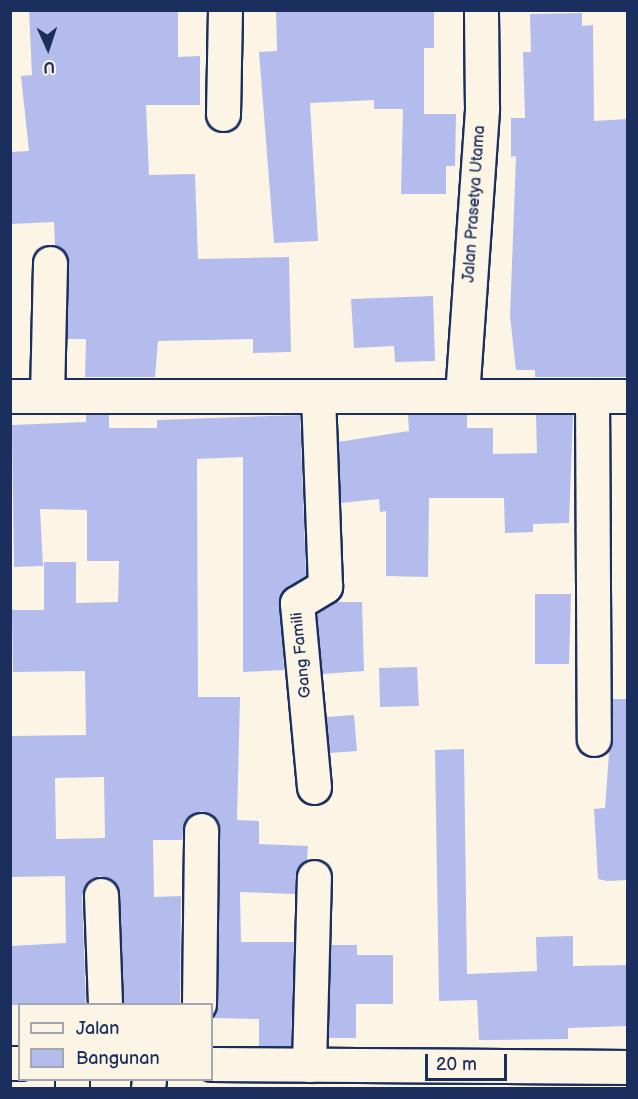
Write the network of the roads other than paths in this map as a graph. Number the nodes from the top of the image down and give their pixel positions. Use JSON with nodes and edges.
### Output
{"nodes":[{"id":1,"x":225,"y":10,"type":"edge"},
{"id":2,"x":481,"y":10,"type":"edge"},
{"id":3,"x":223,"y":114,"type":"dead end"},
{"id":4,"x":50,"y":263,"type":"dead end"},
{"id":5,"x":10,"y":396,"type":"edge"},
{"id":6,"x":47,"y":396,"type":"junction"},
{"id":7,"x":318,"y":396,"type":"junction"},
{"id":8,"x":462,"y":396,"type":"junction"},
{"id":9,"x":592,"y":396,"type":"junction"},
{"id":10,"x":627,"y":396,"type":"edge"},
{"id":11,"x":594,"y":740,"type":"dead end"},
{"id":12,"x":314,"y":787,"type":"dead end"},
{"id":13,"x":201,"y":830,"type":"dead end"},
{"id":14,"x":314,"y":877,"type":"dead end"},
{"id":15,"x":101,"y":895,"type":"dead end"},
{"id":16,"x":105,"y":1003,"type":"edge"},
{"id":17,"x":200,"y":1003,"type":"edge"},
{"id":18,"x":213,"y":1065,"type":"edge"},
{"id":19,"x":309,"y":1065,"type":"junction"},
{"id":20,"x":627,"y":1067,"type":"edge"},
{"id":21,"x":378,"y":1077,"type":"edge"}],
"edges":[{"from":1,"to":3,"type":"street"},
{"from":2,"to":8,"type":"street","name":"Jalan Prasetya Utama"},
{"from":4,"to":6,"type":"street"},
{"from":5,"to":6,"type":"street"},
{"from":6,"to":7,"type":"street"},
{"from":7,"to":8,"type":"street"},
{"from":7,"to":12,"type":"street","name":"Gang Famili"},
{"from":8,"to":9,"type":"street"},
{"from":9,"to":10,"type":"street"},
{"from":9,"to":11,"type":"street"},
{"from":13,"to":17,"type":"street"},
{"from":14,"to":19,"type":"street"},
{"from":15,"to":16,"type":"street"},
{"from":18,"to":19,"type":"street"},
{"from":19,"to":21,"type":"street"},
{"from":20,"to":21,"type":"street"}]}
